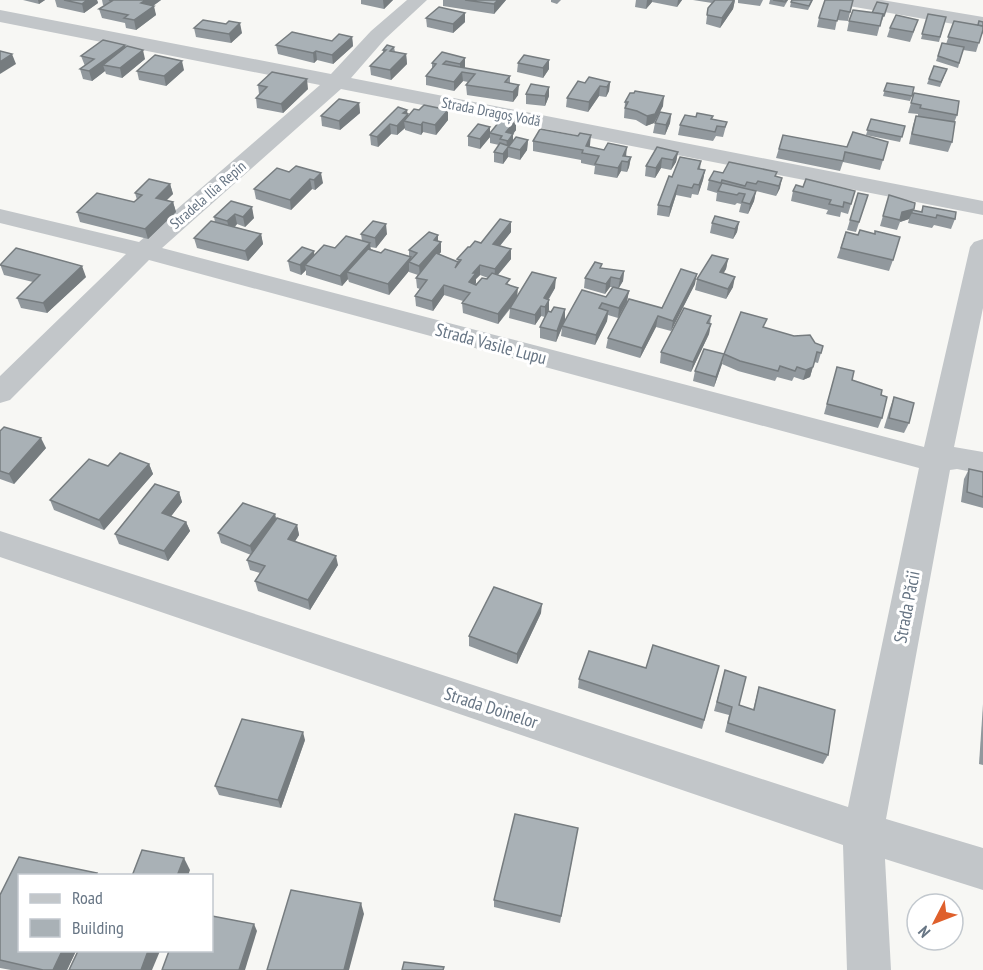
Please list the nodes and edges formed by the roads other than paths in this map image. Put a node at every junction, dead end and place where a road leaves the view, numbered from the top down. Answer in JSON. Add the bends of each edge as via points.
{"nodes":[{"id":1,"x":417,"y":0,"type":"edge"},
{"id":2,"x":849,"y":0,"type":"edge"},
{"id":3,"x":0,"y":16,"type":"edge"},
{"id":4,"x":983,"y":23,"type":"edge"},
{"id":5,"x":336,"y":82,"type":"junction"},
{"id":6,"x":983,"y":208,"type":"edge"},
{"id":7,"x":0,"y":216,"type":"edge"},
{"id":8,"x":983,"y":247,"type":"edge"},
{"id":9,"x":144,"y":251,"type":"junction"},
{"id":10,"x":0,"y":393,"type":"edge"},
{"id":11,"x":936,"y":461,"type":"junction"},
{"id":12,"x":983,"y":464,"type":"edge"},
{"id":13,"x":0,"y":544,"type":"edge"},
{"id":14,"x":863,"y":832,"type":"junction"},
{"id":15,"x":983,"y":870,"type":"edge"},
{"id":16,"x":869,"y":970,"type":"edge"}],
"edges":[{"from":1,"to":5,"type":"street","name":"Stradela Ilia Repin","via":[[378,35]]},
{"from":2,"to":4,"type":"street"},
{"from":3,"to":5,"type":"street","name":"Strada Dragoș Vodă"},
{"from":5,"to":6,"type":"street","name":"Strada Dragoș Vodă"},
{"from":5,"to":9,"type":"street","name":"Stradela Ilia Repin"},
{"from":7,"to":9,"type":"street","name":"Strada Vasile Lupu"},
{"from":8,"to":11,"type":"street","name":"Strada Păcii"},
{"from":9,"to":10,"type":"street","name":"Stradela Ilia Repin"},
{"from":9,"to":11,"type":"street","name":"Strada Vasile Lupu"},
{"from":11,"to":12,"type":"street","name":"Strada Vasile Lupu","via":[[957,459]]},
{"from":11,"to":14,"type":"street","name":"Strada Păcii"},
{"from":13,"to":14,"type":"street","name":"Strada Doinelor"},
{"from":14,"to":15,"type":"street","name":"Strada Doinelor"},
{"from":14,"to":16,"type":"street","name":"Strada Păcii"}]}
